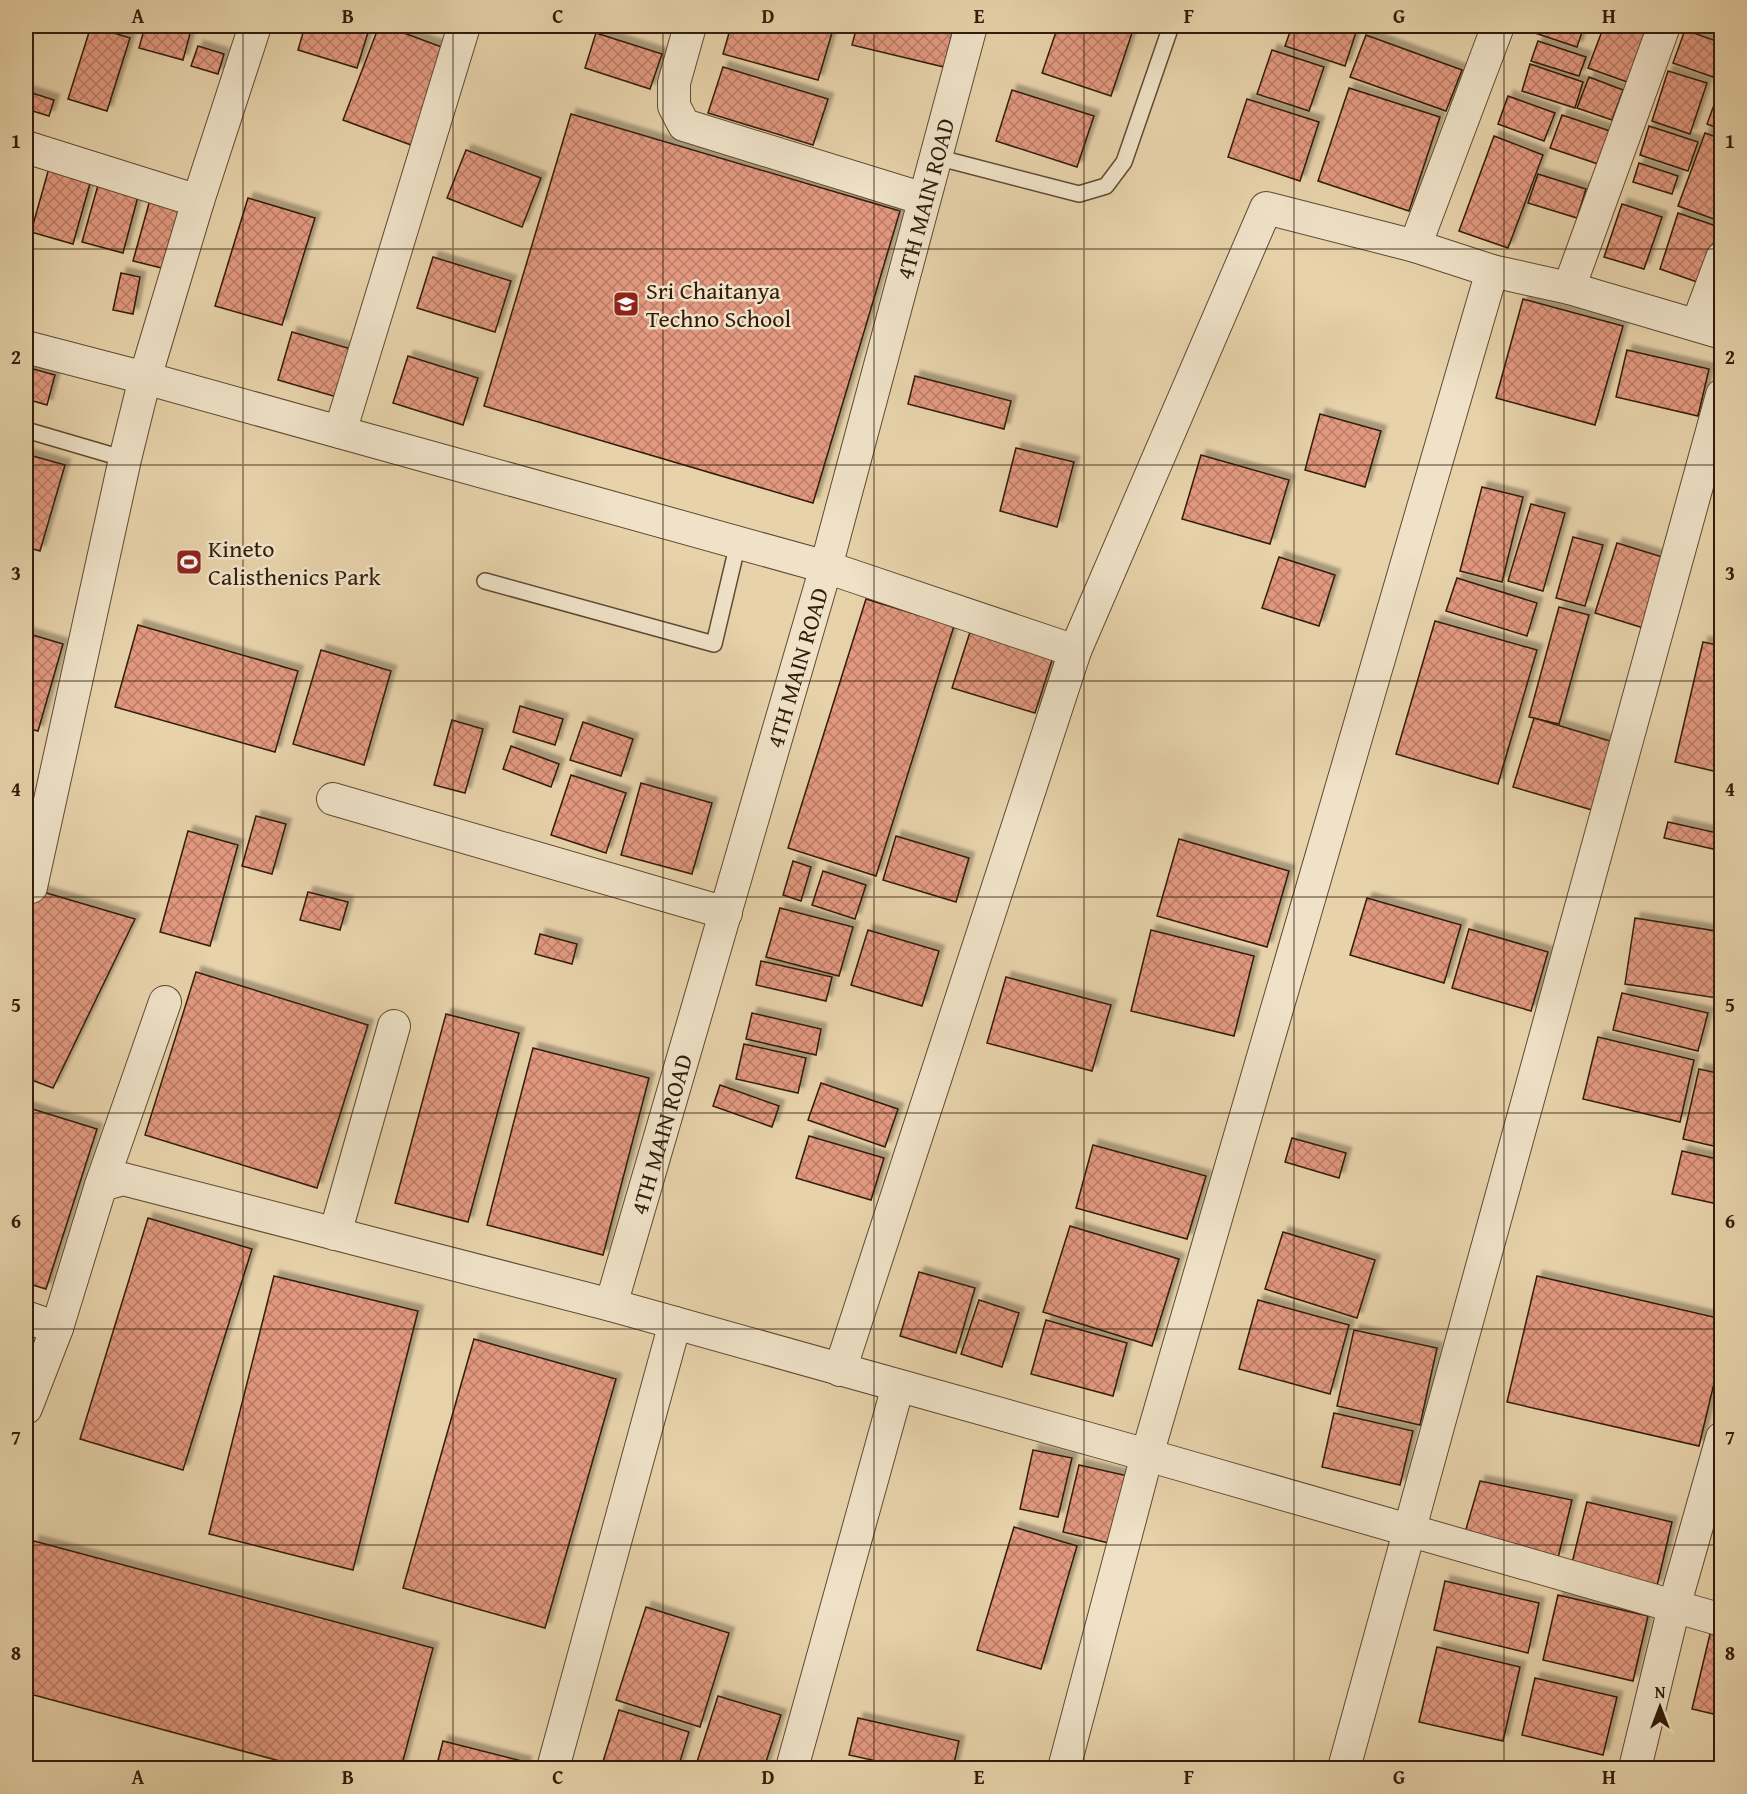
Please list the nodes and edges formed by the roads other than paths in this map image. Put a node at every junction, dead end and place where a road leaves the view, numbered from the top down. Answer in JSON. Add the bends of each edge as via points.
{"nodes":[{"id":1,"x":255,"y":26,"type":"edge"},
{"id":2,"x":464,"y":26,"type":"edge"},
{"id":3,"x":690,"y":26,"type":"edge"},
{"id":4,"x":971,"y":26,"type":"edge"},
{"id":5,"x":1171,"y":26,"type":"edge"},
{"id":6,"x":1498,"y":26,"type":"edge"},
{"id":7,"x":1665,"y":26,"type":"edge"},
{"id":8,"x":26,"y":147,"type":"edge"},
{"id":9,"x":936,"y":157,"type":"junction"},
{"id":10,"x":924,"y":199,"type":"junction"},
{"id":11,"x":198,"y":201,"type":"junction"},
{"id":12,"x":1415,"y":246,"type":"junction"},
{"id":13,"x":1722,"y":258,"type":"edge"},
{"id":14,"x":1492,"y":271,"type":"junction"},
{"id":15,"x":1569,"y":288,"type":"junction"},
{"id":16,"x":1709,"y":329,"type":"edge"},
{"id":17,"x":26,"y":347,"type":"edge"},
{"id":18,"x":145,"y":378,"type":"junction"},
{"id":19,"x":1722,"y":395,"type":"edge"},
{"id":20,"x":26,"y":430,"type":"edge"},
{"id":21,"x":340,"y":432,"type":"junction"},
{"id":22,"x":125,"y":459,"type":"junction"},
{"id":23,"x":738,"y":543,"type":"junction"},
{"id":24,"x":826,"y":567,"type":"junction"},
{"id":25,"x":484,"y":581,"type":"dead end"},
{"id":26,"x":1075,"y":651,"type":"junction"},
{"id":27,"x":333,"y":799,"type":"dead end"},
{"id":28,"x":31,"y":886,"type":"dead end"},
{"id":29,"x":726,"y":913,"type":"junction"},
{"id":30,"x":165,"y":1002,"type":"dead end"},
{"id":31,"x":394,"y":1026,"type":"dead end"},
{"id":32,"x":101,"y":1185,"type":"junction"},
{"id":33,"x":335,"y":1234,"type":"junction"},
{"id":34,"x":611,"y":1305,"type":"junction"},
{"id":35,"x":26,"y":1317,"type":"edge"},
{"id":36,"x":675,"y":1323,"type":"junction"},
{"id":37,"x":57,"y":1328,"type":"junction"},
{"id":38,"x":840,"y":1370,"type":"junction"},
{"id":39,"x":898,"y":1386,"type":"junction"},
{"id":40,"x":26,"y":1408,"type":"edge"},
{"id":41,"x":1722,"y":1438,"type":"edge"},
{"id":42,"x":1147,"y":1455,"type":"junction"},
{"id":43,"x":1410,"y":1530,"type":"junction"},
{"id":44,"x":1674,"y":1607,"type":"junction"},
{"id":45,"x":1722,"y":1620,"type":"edge"},
{"id":46,"x":552,"y":1768,"type":"edge"},
{"id":47,"x":792,"y":1768,"type":"edge"},
{"id":48,"x":1064,"y":1768,"type":"edge"},
{"id":49,"x":1344,"y":1768,"type":"edge"},
{"id":50,"x":1635,"y":1768,"type":"edge"}],
"edges":[{"from":1,"to":11,"type":"street"},
{"from":2,"to":21,"type":"street"},
{"from":3,"to":10,"type":"street","via":[[674,83],[675,106],[684,126]]},
{"from":4,"to":9,"type":"street","name":"4TH MAIN ROAD"},
{"from":5,"to":9,"type":"lane","via":[[1124,162],[1106,186],[1079,194]]},
{"from":6,"to":12,"type":"street"},
{"from":7,"to":15,"type":"street"},
{"from":8,"to":11,"type":"street"},
{"from":9,"to":10,"type":"street","name":"4TH MAIN ROAD"},
{"from":10,"to":24,"type":"street","name":"4TH MAIN ROAD"},
{"from":11,"to":18,"type":"street"},
{"from":12,"to":14,"type":"street"},
{"from":12,"to":26,"type":"street","via":[[1266,208]]},
{"from":13,"to":16,"type":"street"},
{"from":14,"to":15,"type":"street"},
{"from":14,"to":42,"type":"street"},
{"from":15,"to":16,"type":"street"},
{"from":17,"to":18,"type":"street"},
{"from":18,"to":21,"type":"street"},
{"from":18,"to":22,"type":"street"},
{"from":19,"to":43,"type":"street"},
{"from":20,"to":22,"type":"lane"},
{"from":21,"to":23,"type":"street"},
{"from":22,"to":28,"type":"street"},
{"from":23,"to":24,"type":"street"},
{"from":23,"to":25,"type":"lane","via":[[714,644]]},
{"from":24,"to":26,"type":"street"},
{"from":24,"to":29,"type":"street","name":"4TH MAIN ROAD"},
{"from":26,"to":38,"type":"street"},
{"from":27,"to":29,"type":"street"},
{"from":29,"to":34,"type":"street","name":"4TH MAIN ROAD"},
{"from":30,"to":32,"type":"street"},
{"from":31,"to":33,"type":"street"},
{"from":32,"to":33,"type":"street","via":[[123,1179]]},
{"from":32,"to":37,"type":"street"},
{"from":33,"to":34,"type":"street"},
{"from":34,"to":36,"type":"street"},
{"from":35,"to":37,"type":"street"},
{"from":36,"to":38,"type":"street"},
{"from":36,"to":46,"type":"street"},
{"from":37,"to":40,"type":"street"},
{"from":38,"to":39,"type":"street"},
{"from":39,"to":42,"type":"street"},
{"from":39,"to":47,"type":"street"},
{"from":41,"to":44,"type":"street"},
{"from":42,"to":43,"type":"street"},
{"from":42,"to":48,"type":"street"},
{"from":43,"to":44,"type":"street"},
{"from":43,"to":49,"type":"street"},
{"from":44,"to":45,"type":"street"},
{"from":44,"to":50,"type":"street"}]}
